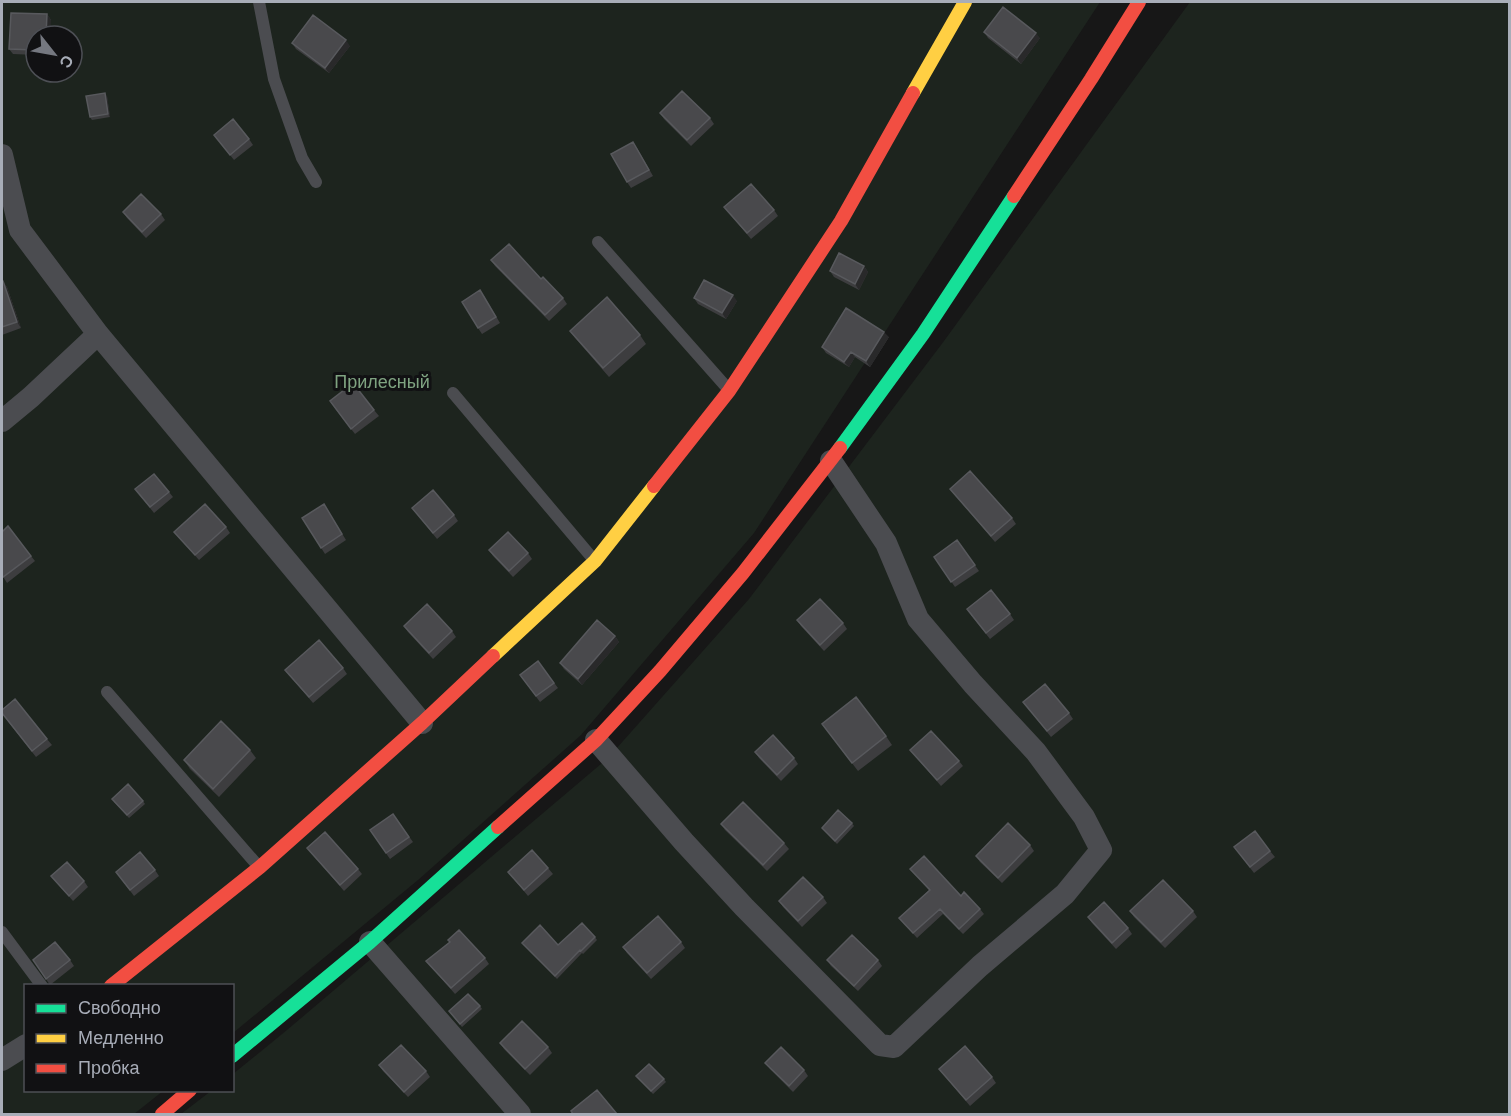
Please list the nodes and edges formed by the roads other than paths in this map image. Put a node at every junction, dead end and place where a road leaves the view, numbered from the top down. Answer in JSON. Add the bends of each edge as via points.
{"nodes":[{"id":1,"x":259,"y":2,"type":"edge"},
{"id":2,"x":965,"y":2,"type":"edge"},
{"id":3,"x":1138,"y":2,"type":"edge"},
{"id":4,"x":2,"y":155,"type":"edge"},
{"id":5,"x":316,"y":182,"type":"dead end"},
{"id":6,"x":598,"y":242,"type":"dead end"},
{"id":7,"x":98,"y":334,"type":"junction"},
{"id":8,"x":729,"y":391,"type":"junction"},
{"id":9,"x":453,"y":393,"type":"dead end"},
{"id":10,"x":2,"y":421,"type":"edge"},
{"id":11,"x":831,"y":461,"type":"junction"},
{"id":12,"x":595,"y":561,"type":"junction"},
{"id":13,"x":107,"y":692,"type":"dead end"},
{"id":14,"x":422,"y":723,"type":"junction"},
{"id":15,"x":596,"y":740,"type":"junction"},
{"id":16,"x":260,"y":867,"type":"junction"},
{"id":17,"x":2,"y":932,"type":"edge"},
{"id":18,"x":370,"y":942,"type":"junction"},
{"id":19,"x":41,"y":984,"type":"edge"},
{"id":20,"x":114,"y":984,"type":"edge"},
{"id":21,"x":24,"y":1046,"type":"edge"},
{"id":22,"x":234,"y":1054,"type":"edge"},
{"id":23,"x":2,"y":1060,"type":"edge"},
{"id":24,"x":188,"y":1092,"type":"edge"},
{"id":25,"x":162,"y":1114,"type":"edge"},
{"id":26,"x":520,"y":1114,"type":"edge"}],
"edges":[{"from":1,"to":5,"type":"lane","via":[[274,79],[302,158]]},
{"from":2,"to":8,"type":"street","via":[[841,221]]},
{"from":3,"to":11,"type":"street","via":[[923,334]]},
{"from":4,"to":7,"type":"street","via":[[20,230]]},
{"from":6,"to":8,"type":"lane"},
{"from":7,"to":10,"type":"street"},
{"from":7,"to":14,"type":"street"},
{"from":8,"to":12,"type":"street"},
{"from":9,"to":12,"type":"lane"},
{"from":11,"to":15,"type":"street","via":[[743,573]]},
{"from":11,"to":15,"type":"street","via":[[886,543],[918,619],[1036,752],[1084,817],[1101,850],[1065,894],[980,966],[894,1047],[880,1045],[744,907]]},
{"from":12,"to":14,"type":"street"},
{"from":13,"to":16,"type":"lane"},
{"from":14,"to":16,"type":"street"},
{"from":15,"to":18,"type":"street"},
{"from":16,"to":20,"type":"street"},
{"from":17,"to":19,"type":"lane"},
{"from":18,"to":22,"type":"street"},
{"from":18,"to":26,"type":"street"},
{"from":21,"to":23,"type":"street"},
{"from":24,"to":25,"type":"street"}]}
